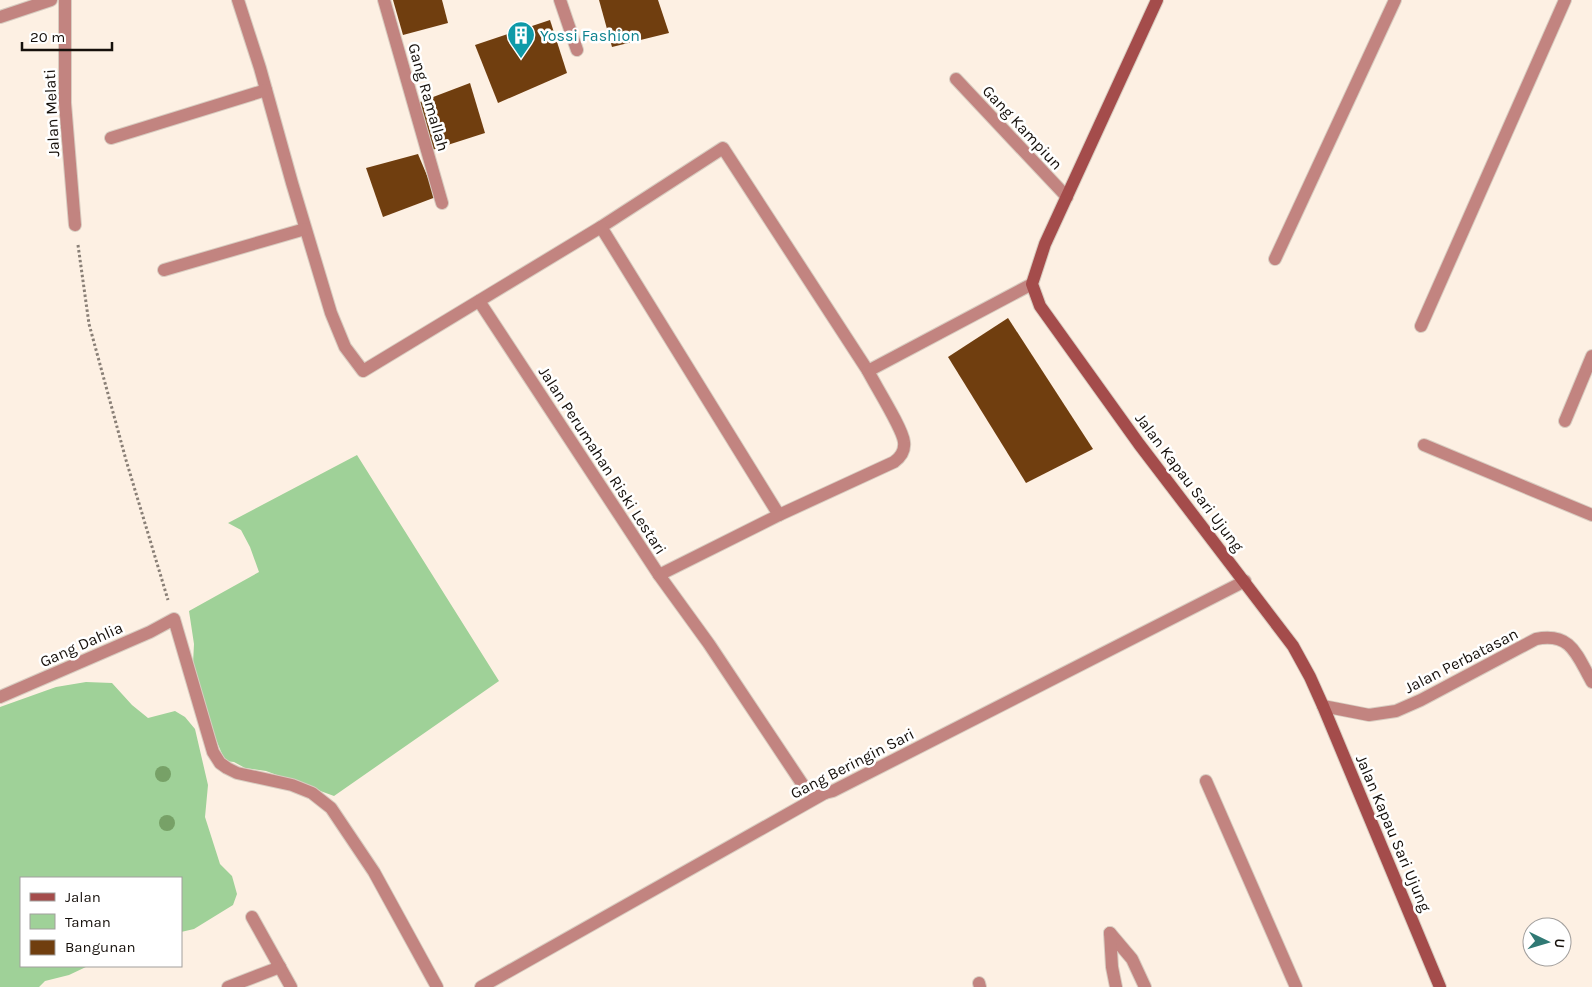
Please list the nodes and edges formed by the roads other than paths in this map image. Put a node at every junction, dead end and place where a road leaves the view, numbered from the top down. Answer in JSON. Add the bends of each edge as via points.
{"nodes":[{"id":1,"x":51,"y":0,"type":"edge"},
{"id":2,"x":65,"y":0,"type":"edge"},
{"id":3,"x":238,"y":0,"type":"edge"},
{"id":4,"x":384,"y":0,"type":"edge"},
{"id":5,"x":560,"y":0,"type":"edge"},
{"id":6,"x":1157,"y":0,"type":"edge"},
{"id":7,"x":1395,"y":0,"type":"edge"},
{"id":8,"x":1565,"y":0,"type":"edge"},
{"id":9,"x":0,"y":17,"type":"edge"},
{"id":10,"x":577,"y":50,"type":"dead end"},
{"id":11,"x":956,"y":79,"type":"dead end"},
{"id":12,"x":266,"y":90,"type":"junction"},
{"id":13,"x":111,"y":138,"type":"dead end"},
{"id":14,"x":1067,"y":197,"type":"junction"},
{"id":15,"x":442,"y":203,"type":"dead end"},
{"id":16,"x":75,"y":225,"type":"road end"},
{"id":17,"x":601,"y":227,"type":"junction"},
{"id":18,"x":305,"y":229,"type":"junction"},
{"id":19,"x":1275,"y":259,"type":"dead end"},
{"id":20,"x":164,"y":270,"type":"dead end"},
{"id":21,"x":1032,"y":284,"type":"junction"},
{"id":22,"x":479,"y":301,"type":"junction"},
{"id":23,"x":1421,"y":326,"type":"dead end"},
{"id":24,"x":1592,"y":356,"type":"edge"},
{"id":25,"x":868,"y":371,"type":"junction"},
{"id":26,"x":1565,"y":421,"type":"dead end"},
{"id":27,"x":1424,"y":445,"type":"dead end"},
{"id":28,"x":779,"y":515,"type":"junction"},
{"id":29,"x":1592,"y":515,"type":"edge"},
{"id":30,"x":660,"y":575,"type":"junction"},
{"id":31,"x":1245,"y":581,"type":"junction"},
{"id":32,"x":1592,"y":682,"type":"edge"},
{"id":33,"x":0,"y":697,"type":"edge"},
{"id":34,"x":1323,"y":706,"type":"junction"},
{"id":35,"x":1206,"y":781,"type":"dead end"},
{"id":36,"x":825,"y":793,"type":"junction"},
{"id":37,"x":252,"y":917,"type":"dead end"},
{"id":38,"x":280,"y":967,"type":"junction"},
{"id":39,"x":228,"y":987,"type":"edge"},
{"id":40,"x":291,"y":987,"type":"edge"},
{"id":41,"x":436,"y":987,"type":"edge"},
{"id":42,"x":481,"y":987,"type":"edge"},
{"id":43,"x":1116,"y":987,"type":"edge"},
{"id":44,"x":1145,"y":987,"type":"edge"},
{"id":45,"x":1296,"y":987,"type":"edge"},
{"id":46,"x":1440,"y":987,"type":"edge"}],
"edges":[{"from":1,"to":9,"type":"street"},
{"from":2,"to":16,"type":"street","name":"Jalan Melati","via":[[65,103]]},
{"from":3,"to":12,"type":"street"},
{"from":4,"to":15,"type":"street","name":"Gang Ramallah"},
{"from":5,"to":10,"type":"street"},
{"from":6,"to":14,"type":"street"},
{"from":7,"to":19,"type":"street"},
{"from":8,"to":23,"type":"street"},
{"from":11,"to":14,"type":"street","name":"Gang Kampiun"},
{"from":12,"to":13,"type":"street"},
{"from":12,"to":18,"type":"street"},
{"from":14,"to":21,"type":"street","via":[[1045,244]]},
{"from":17,"to":22,"type":"street","name":"Jalan Perumahan Riski Lestari"},
{"from":17,"to":25,"type":"street","name":"Jalan Perumahan Riski Lestari","via":[[723,148]]},
{"from":17,"to":28,"type":"street"},
{"from":18,"to":20,"type":"street"},
{"from":18,"to":22,"type":"street","name":"Jalan Perumahan Riski Lestari","via":[[344,347],[363,371]]},
{"from":21,"to":25,"type":"street"},
{"from":21,"to":31,"type":"street","name":"Jalan Kapau Sari Ujung","via":[[1040,306],[1060,335]]},
{"from":22,"to":30,"type":"street","name":"Jalan Perumahan Riski Lestari"},
{"from":24,"to":26,"type":"street"},
{"from":25,"to":28,"type":"street","name":"Jalan Perumahan Riski Lestari","via":[[903,435],[902,453],[894,462]]},
{"from":27,"to":29,"type":"street"},
{"from":28,"to":30,"type":"street","name":"Jalan Perumahan Riski Lestari"},
{"from":30,"to":36,"type":"street","via":[[803,785],[812,791]]},
{"from":31,"to":34,"type":"street","name":"Jalan Kapau Sari Ujung","via":[[1293,646]]},
{"from":31,"to":36,"type":"street","name":"Gang Beringin Sari"},
{"from":32,"to":34,"type":"street","name":"Jalan Perbatasan","via":[[1567,643],[1543,638],[1396,711],[1369,715]]},
{"from":33,"to":41,"type":"street","name":"Gang Dahlia","via":[[174,620],[213,752],[220,763],[237,772],[312,793],[331,808],[374,872]]},
{"from":34,"to":46,"type":"street","name":"Jalan Kapau Sari Ujung"},
{"from":35,"to":45,"type":"street"},
{"from":36,"to":42,"type":"street","name":"Gang Beringin Sari"},
{"from":37,"to":38,"type":"street"},
{"from":38,"to":39,"type":"street"},
{"from":38,"to":40,"type":"street"},
{"from":43,"to":44,"type":"street","via":[[1110,933],[1132,959]]}]}
